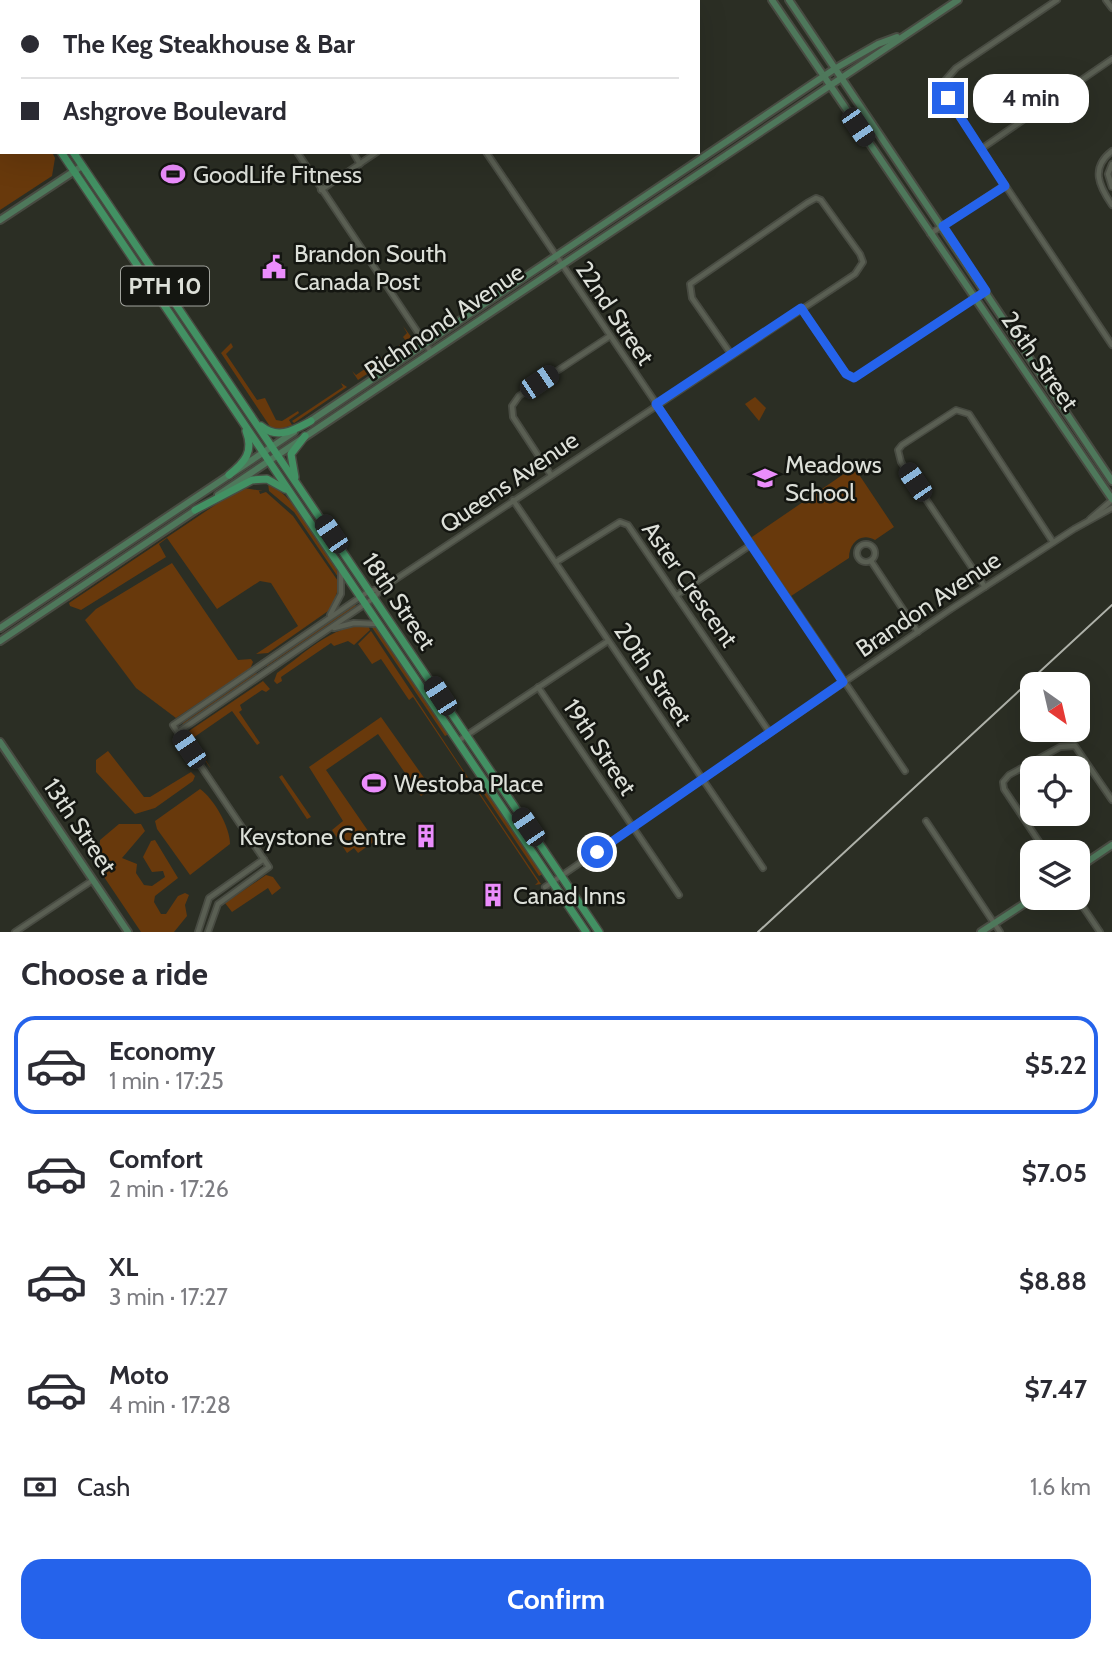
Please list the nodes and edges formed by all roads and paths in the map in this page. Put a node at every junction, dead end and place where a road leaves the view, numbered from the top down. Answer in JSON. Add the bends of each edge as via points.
{"nodes":[{"id":1,"x":772,"y":0,"type":"edge"},
{"id":2,"x":789,"y":0,"type":"edge"},
{"id":3,"x":958,"y":0,"type":"edge"},
{"id":4,"x":1057,"y":0,"type":"edge"},
{"id":5,"x":1106,"y":0,"type":"edge"},
{"id":6,"x":1112,"y":8,"type":"edge"},
{"id":7,"x":909,"y":33,"type":"junction"},
{"id":8,"x":1112,"y":59,"type":"edge"},
{"id":9,"x":836,"y":68,"type":"junction"},
{"id":10,"x":842,"y":76,"type":"junction"},
{"id":11,"x":823,"y":77,"type":"junction"},
{"id":12,"x":829,"y":84,"type":"junction"},
{"id":13,"x":981,"y":149,"type":"junction"},
{"id":14,"x":1112,"y":151,"type":"edge"},
{"id":15,"x":62,"y":154,"type":"edge"},
{"id":16,"x":74,"y":154,"type":"edge"},
{"id":17,"x":298,"y":154,"type":"edge"},
{"id":18,"x":354,"y":154,"type":"edge"},
{"id":19,"x":374,"y":154,"type":"edge"},
{"id":20,"x":487,"y":154,"type":"edge"},
{"id":21,"x":360,"y":164,"type":"junction"},
{"id":22,"x":1112,"y":164,"type":"edge"},
{"id":23,"x":82,"y":166,"type":"junction"},
{"id":24,"x":74,"y":171,"type":"junction"},
{"id":25,"x":1005,"y":186,"type":"junction"},
{"id":26,"x":1112,"y":187,"type":"edge"},
{"id":27,"x":321,"y":190,"type":"junction"},
{"id":28,"x":1112,"y":205,"type":"edge"},
{"id":29,"x":0,"y":220,"type":"edge"},
{"id":30,"x":943,"y":226,"type":"junction"},
{"id":31,"x":930,"y":234,"type":"junction"},
{"id":32,"x":556,"y":257,"type":"junction"},
{"id":33,"x":562,"y":265,"type":"junction"},
{"id":34,"x":986,"y":291,"type":"junction"},
{"id":35,"x":975,"y":299,"type":"junction"},
{"id":36,"x":801,"y":308,"type":"junction"},
{"id":37,"x":610,"y":336,"type":"junction"},
{"id":38,"x":426,"y":344,"type":"junction"},
{"id":39,"x":1112,"y":345,"type":"edge"},
{"id":40,"x":431,"y":352,"type":"junction"},
{"id":41,"x":731,"y":354,"type":"junction"},
{"id":42,"x":656,"y":404,"type":"junction"},
{"id":43,"x":236,"y":412,"type":"junction"},
{"id":44,"x":255,"y":421,"type":"junction"},
{"id":45,"x":311,"y":421,"type":"junction"},
{"id":46,"x":305,"y":436,"type":"junction"},
{"id":47,"x":272,"y":446,"type":"junction"},
{"id":48,"x":263,"y":452,"type":"junction"},
{"id":49,"x":278,"y":454,"type":"junction"},
{"id":50,"x":269,"y":460,"type":"junction"},
{"id":51,"x":229,"y":475,"type":"junction"},
{"id":52,"x":551,"y":475,"type":"junction"},
{"id":53,"x":1112,"y":481,"type":"edge"},
{"id":54,"x":299,"y":487,"type":"junction"},
{"id":55,"x":295,"y":500,"type":"junction"},
{"id":56,"x":513,"y":500,"type":"junction"},
{"id":57,"x":1112,"y":500,"type":"edge"},
{"id":58,"x":1112,"y":508,"type":"edge"},
{"id":59,"x":195,"y":510,"type":"junction"},
{"id":60,"x":1089,"y":520,"type":"junction"},
{"id":61,"x":1053,"y":542,"type":"junction"},
{"id":62,"x":752,"y":544,"type":"junction"},
{"id":63,"x":335,"y":558,"type":"junction"},
{"id":64,"x":871,"y":561,"type":"junction"},
{"id":65,"x":556,"y":562,"type":"junction"},
{"id":66,"x":985,"y":587,"type":"junction"},
{"id":67,"x":55,"y":591,"type":"junction"},
{"id":68,"x":372,"y":594,"type":"junction"},
{"id":69,"x":677,"y":595,"type":"junction"},
{"id":70,"x":61,"y":600,"type":"junction"},
{"id":71,"x":363,"y":600,"type":"junction"},
{"id":72,"x":320,"y":624,"type":"junction"},
{"id":73,"x":0,"y":628,"type":"edge"},
{"id":74,"x":327,"y":631,"type":"junction"},
{"id":75,"x":384,"y":631,"type":"junction"},
{"id":76,"x":918,"y":632,"type":"junction"},
{"id":77,"x":0,"y":640,"type":"edge"},
{"id":78,"x":608,"y":641,"type":"junction"},
{"id":79,"x":843,"y":682,"type":"junction"},
{"id":80,"x":538,"y":687,"type":"junction"},
{"id":81,"x":178,"y":732,"type":"junction"},
{"id":82,"x":770,"y":733,"type":"junction"},
{"id":83,"x":466,"y":735,"type":"junction"},
{"id":84,"x":458,"y":741,"type":"junction"},
{"id":85,"x":0,"y":742,"type":"edge"},
{"id":86,"x":905,"y":771,"type":"dead end"},
{"id":87,"x":703,"y":780,"type":"junction"},
{"id":88,"x":1112,"y":800,"type":"edge"},
{"id":89,"x":926,"y":821,"type":"dead end"},
{"id":90,"x":633,"y":828,"type":"junction"},
{"id":91,"x":1038,"y":840,"type":"edge"},
{"id":92,"x":1112,"y":845,"type":"edge"},
{"id":93,"x":264,"y":859,"type":"junction"},
{"id":94,"x":1090,"y":860,"type":"edge"},
{"id":95,"x":763,"y":868,"type":"dead end"},
{"id":96,"x":561,"y":876,"type":"junction"},
{"id":97,"x":93,"y":880,"type":"junction"},
{"id":98,"x":553,"y":882,"type":"junction"},
{"id":99,"x":545,"y":887,"type":"dead end"},
{"id":100,"x":679,"y":895,"type":"dead end"},
{"id":101,"x":1020,"y":906,"type":"edge"},
{"id":102,"x":1085,"y":910,"type":"edge"},
{"id":103,"x":994,"y":923,"type":"junction"},
{"id":104,"x":25,"y":930,"type":"edge"},
{"id":105,"x":15,"y":932,"type":"edge"},
{"id":106,"x":128,"y":932,"type":"edge"},
{"id":107,"x":198,"y":932,"type":"edge"},
{"id":108,"x":208,"y":932,"type":"edge"},
{"id":109,"x":586,"y":932,"type":"edge"},
{"id":110,"x":600,"y":932,"type":"edge"},
{"id":111,"x":981,"y":932,"type":"edge"},
{"id":112,"x":1000,"y":932,"type":"edge"},
{"id":113,"x":1100,"y":932,"type":"edge"}],
"edges":[{"from":1,"to":11,"type":"main road","name":"26th Street"},
{"from":2,"to":9,"type":"main road","name":"26th Street"},
{"from":3,"to":7,"type":"main road","name":"Richmond Avenue"},
{"from":4,"to":13,"type":"street","via":[[956,68],[943,84]]},
{"from":5,"to":6,"type":"street"},
{"from":7,"to":9,"type":"main road","name":"Richmond Avenue"},
{"from":7,"to":10,"type":"main road","name":"Richmond Avenue"},
{"from":8,"to":13,"type":"street"},
{"from":9,"to":10,"type":"main road","name":"26th Street"},
{"from":9,"to":11,"type":"main road","name":"Richmond Avenue"},
{"from":10,"to":12,"type":"main road","name":"Richmond Avenue"},
{"from":10,"to":30,"type":"main road","name":"26th Street"},
{"from":11,"to":12,"type":"main road","name":"26th Street"},
{"from":11,"to":32,"type":"main road","name":"Richmond Avenue"},
{"from":12,"to":31,"type":"main road","name":"26th Street"},
{"from":12,"to":33,"type":"main road","name":"Richmond Avenue"},
{"from":13,"to":25,"type":"street"},
{"from":14,"to":28,"type":"street","via":[[1097,174]]},
{"from":15,"to":24,"type":"main road","name":"18th Street","number":"PTH 10"},
{"from":16,"to":23,"type":"main road","name":"18th Street","number":"PTH 10"},
{"from":17,"to":27,"type":"street"},
{"from":18,"to":21,"type":"street"},
{"from":19,"to":21,"type":"street"},
{"from":20,"to":32,"type":"street","name":"22nd Street"},
{"from":21,"to":27,"type":"street"},
{"from":22,"to":26,"type":"street","via":[[1108,174]]},
{"from":23,"to":24,"type":"main road"},
{"from":23,"to":44,"type":"main road","name":"18th Street","number":"PTH 10"},
{"from":24,"to":29,"type":"main road"},
{"from":24,"to":43,"type":"main road","name":"18th Street","number":"PTH 10"},
{"from":25,"to":30,"type":"street"},
{"from":25,"to":39,"type":"street"},
{"from":27,"to":38,"type":"street"},
{"from":30,"to":31,"type":"street"},
{"from":30,"to":34,"type":"main road","name":"26th Street"},
{"from":31,"to":35,"type":"main road","name":"26th Street"},
{"from":32,"to":33,"type":"street","name":"22nd Street"},
{"from":32,"to":38,"type":"main road","name":"Richmond Avenue"},
{"from":33,"to":37,"type":"street","name":"22nd Street"},
{"from":33,"to":40,"type":"main road","name":"Richmond Avenue"},
{"from":34,"to":35,"type":"street"},
{"from":34,"to":53,"type":"main road","name":"26th Street"},
{"from":35,"to":36,"type":"street","via":[[854,378],[846,374]]},
{"from":35,"to":57,"type":"main road","name":"26th Street"},
{"from":36,"to":41,"type":"street","name":"Queens Avenue"},
{"from":36,"to":41,"type":"street","name":"Queens Avenue","via":[[855,274],[863,262],[828,208],[816,198],[690,284],[692,298]]},
{"from":37,"to":42,"type":"street","name":"22nd Street"},
{"from":37,"to":52,"type":"street","via":[[519,396],[512,406],[513,417]]},
{"from":38,"to":40,"type":"street"},
{"from":38,"to":45,"type":"main road","name":"Richmond Avenue"},
{"from":40,"to":46,"type":"main road","name":"Richmond Avenue"},
{"from":41,"to":42,"type":"street","name":"Queens Avenue"},
{"from":42,"to":52,"type":"street","name":"Queens Avenue"},
{"from":42,"to":62,"type":"street","name":"22nd Street"},
{"from":43,"to":48,"type":"main road","name":"18th Street","number":"PTH 10"},
{"from":43,"to":51,"type":"main road","via":[[250,449]]},
{"from":44,"to":45,"type":"main road","via":[[276,434]]},
{"from":44,"to":47,"type":"main road","name":"18th Street","number":"PTH 10"},
{"from":45,"to":47,"type":"main road","name":"Richmond Avenue"},
{"from":46,"to":49,"type":"main road","name":"Richmond Avenue"},
{"from":46,"to":54,"type":"main road","via":[[291,457]]},
{"from":47,"to":48,"type":"main road","name":"Richmond Avenue"},
{"from":47,"to":49,"type":"main road","name":"18th Street","number":"PTH 10"},
{"from":48,"to":50,"type":"main road","name":"18th Street","number":"PTH 10"},
{"from":48,"to":51,"type":"main road","name":"Richmond Avenue"},
{"from":49,"to":50,"type":"main road","name":"Richmond Avenue"},
{"from":49,"to":54,"type":"main road","name":"18th Street","number":"PTH 10"},
{"from":50,"to":55,"type":"main road","name":"18th Street","number":"PTH 10"},
{"from":50,"to":59,"type":"main road","name":"Richmond Avenue"},
{"from":51,"to":67,"type":"main road","name":"Richmond Avenue"},
{"from":52,"to":56,"type":"street","name":"Queens Avenue"},
{"from":54,"to":68,"type":"main road","name":"18th Street","number":"PTH 10"},
{"from":55,"to":59,"type":"main road","via":[[276,482],[257,479]]},
{"from":55,"to":63,"type":"main road","name":"18th Street","number":"PTH 10"},
{"from":56,"to":65,"type":"street","name":"20th Street"},
{"from":56,"to":68,"type":"street","name":"Queens Avenue"},
{"from":57,"to":60,"type":"street","name":"Brandon Avenue"},
{"from":58,"to":60,"type":"street","name":"Brandon Avenue"},
{"from":59,"to":70,"type":"main road","name":"Richmond Avenue"},
{"from":60,"to":61,"type":"street","name":"Brandon Avenue"},
{"from":61,"to":66,"type":"street","name":"Brandon Avenue"},
{"from":61,"to":66,"type":"street","via":[[969,414],[956,410],[902,445],[898,456]]},
{"from":62,"to":69,"type":"street"},
{"from":62,"to":79,"type":"street","name":"22nd Street"},
{"from":63,"to":71,"type":"main road","name":"18th Street","number":"PTH 10"},
{"from":63,"to":72,"type":"street","via":[[342,573],[342,590],[335,608]]},
{"from":64,"to":64,"type":"street","via":[[874,548],[860,545],[857,556]]},
{"from":64,"to":76,"type":"street"},
{"from":65,"to":69,"type":"street","name":"Aster Crescent","via":[[620,522],[636,534]]},
{"from":65,"to":78,"type":"street","name":"20th Street"},
{"from":66,"to":76,"type":"street","name":"Brandon Avenue"},
{"from":67,"to":70,"type":"street"},
{"from":67,"to":73,"type":"main road","name":"Richmond Avenue"},
{"from":68,"to":71,"type":"street"},
{"from":68,"to":71,"type":"street"},
{"from":68,"to":83,"type":"main road","name":"18th Street","number":"PTH 10"},
{"from":69,"to":82,"type":"street","name":"Aster Crescent"},
{"from":70,"to":77,"type":"main road","name":"Richmond Avenue"},
{"from":71,"to":72,"type":"street"},
{"from":71,"to":74,"type":"street"},
{"from":71,"to":75,"type":"main road","name":"18th Street","number":"PTH 10"},
{"from":72,"to":81,"type":"street","via":[[173,725]]},
{"from":74,"to":75,"type":"street","via":[[364,622],[378,624]]},
{"from":74,"to":81,"type":"street"},
{"from":75,"to":84,"type":"main road","name":"18th Street","number":"PTH 10"},
{"from":76,"to":79,"type":"street","name":"Brandon Avenue"},
{"from":78,"to":80,"type":"street"},
{"from":78,"to":87,"type":"street","name":"20th Street"},
{"from":79,"to":82,"type":"street","name":"Brandon Avenue"},
{"from":79,"to":86,"type":"street","name":"22nd Street"},
{"from":80,"to":83,"type":"street"},
{"from":80,"to":90,"type":"street","name":"19th Street"},
{"from":81,"to":93,"type":"street"},
{"from":82,"to":87,"type":"street","name":"Brandon Avenue"},
{"from":83,"to":84,"type":"street"},
{"from":83,"to":96,"type":"main road","name":"18th Street","number":"PTH 10"},
{"from":84,"to":98,"type":"main road","name":"18th Street","number":"PTH 10"},
{"from":85,"to":97,"type":"main road","name":"13th Street"},
{"from":87,"to":90,"type":"street","name":"Brandon Avenue"},
{"from":87,"to":95,"type":"street","name":"20th Street"},
{"from":88,"to":91,"type":"street","via":[[1080,751],[1067,745],[1009,775],[1004,789]]},
{"from":89,"to":103,"type":"street"},
{"from":90,"to":96,"type":"street","name":"Brandon Avenue"},
{"from":90,"to":100,"type":"street","name":"19th Street"},
{"from":92,"to":94,"type":"main road"},
{"from":93,"to":107,"type":"street","via":[[209,898]]},
{"from":93,"to":108,"type":"street","via":[[269,867],[223,898],[213,911]]},
{"from":96,"to":98,"type":"street","name":"Brandon Avenue"},
{"from":96,"to":110,"type":"main road","name":"18th Street","number":"PTH 10"},
{"from":97,"to":104,"type":"street"},
{"from":97,"to":106,"type":"main road","name":"13th Street"},
{"from":98,"to":99,"type":"street","name":"Brandon Avenue"},
{"from":98,"to":109,"type":"main road","name":"18th Street","number":"PTH 10"},
{"from":101,"to":103,"type":"main road"},
{"from":102,"to":113,"type":"street"},
{"from":103,"to":111,"type":"main road"},
{"from":103,"to":112,"type":"street"},
{"from":104,"to":105,"type":"street"}]}
